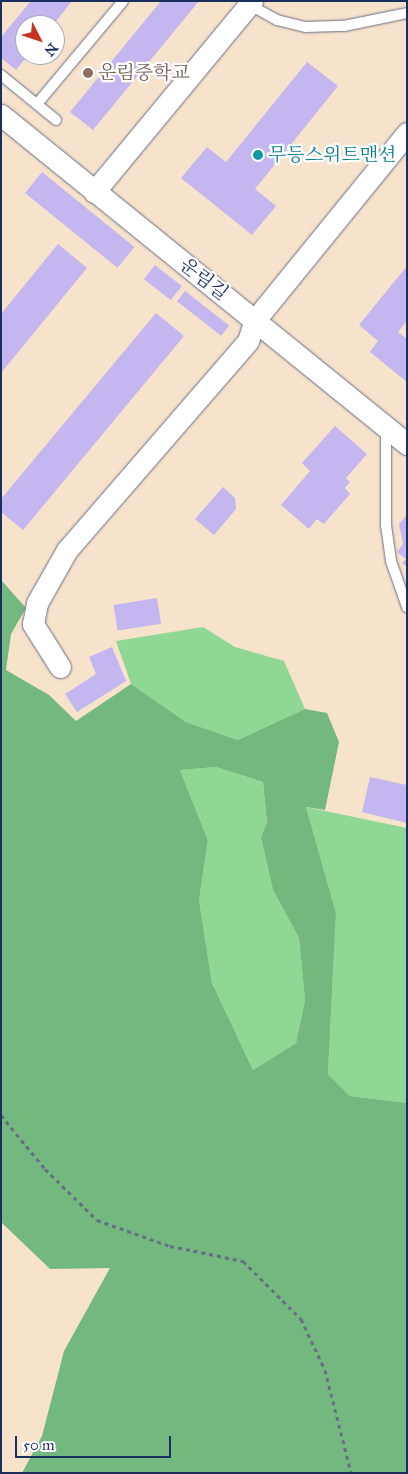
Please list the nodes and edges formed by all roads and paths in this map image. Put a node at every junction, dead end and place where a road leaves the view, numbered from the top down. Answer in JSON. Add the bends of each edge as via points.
{"nodes":[{"id":1,"x":123,"y":1,"type":"edge"},
{"id":2,"x":251,"y":3,"type":"edge"},
{"id":3,"x":407,"y":13,"type":"edge"},
{"id":4,"x":1,"y":75,"type":"edge"},
{"id":5,"x":37,"y":104,"type":"junction"},
{"id":6,"x":1,"y":115,"type":"edge"},
{"id":7,"x":56,"y":120,"type":"dead end"},
{"id":8,"x":407,"y":133,"type":"edge"},
{"id":9,"x":94,"y":192,"type":"junction"},
{"id":10,"x":255,"y":320,"type":"junction"},
{"id":11,"x":386,"y":427,"type":"junction"},
{"id":12,"x":407,"y":444,"type":"edge"},
{"id":13,"x":407,"y":606,"type":"edge"},
{"id":14,"x":60,"y":667,"type":"dead end"},
{"id":15,"x":1,"y":1115,"type":"edge"},
{"id":16,"x":351,"y":1473,"type":"edge"}],
"edges":[{"from":1,"to":5,"type":"lane"},
{"from":2,"to":3,"type":"lane","via":[[277,20],[306,27],[344,26]]},
{"from":2,"to":9,"type":"street"},
{"from":4,"to":5,"type":"lane"},
{"from":5,"to":7,"type":"lane"},
{"from":6,"to":9,"type":"street","name":"운림길"},
{"from":8,"to":10,"type":"street"},
{"from":9,"to":10,"type":"street","name":"운림길"},
{"from":10,"to":11,"type":"street","name":"운림길"},
{"from":10,"to":14,"type":"street","via":[[248,341],[67,550],[37,603],[33,624]]},
{"from":11,"to":12,"type":"street","name":"운림길"},
{"from":11,"to":13,"type":"lane","via":[[386,525],[391,562]]},
{"from":15,"to":16,"type":"path","via":[[45,1169],[97,1220],[170,1246],[243,1261],[301,1319],[325,1370]]}]}
